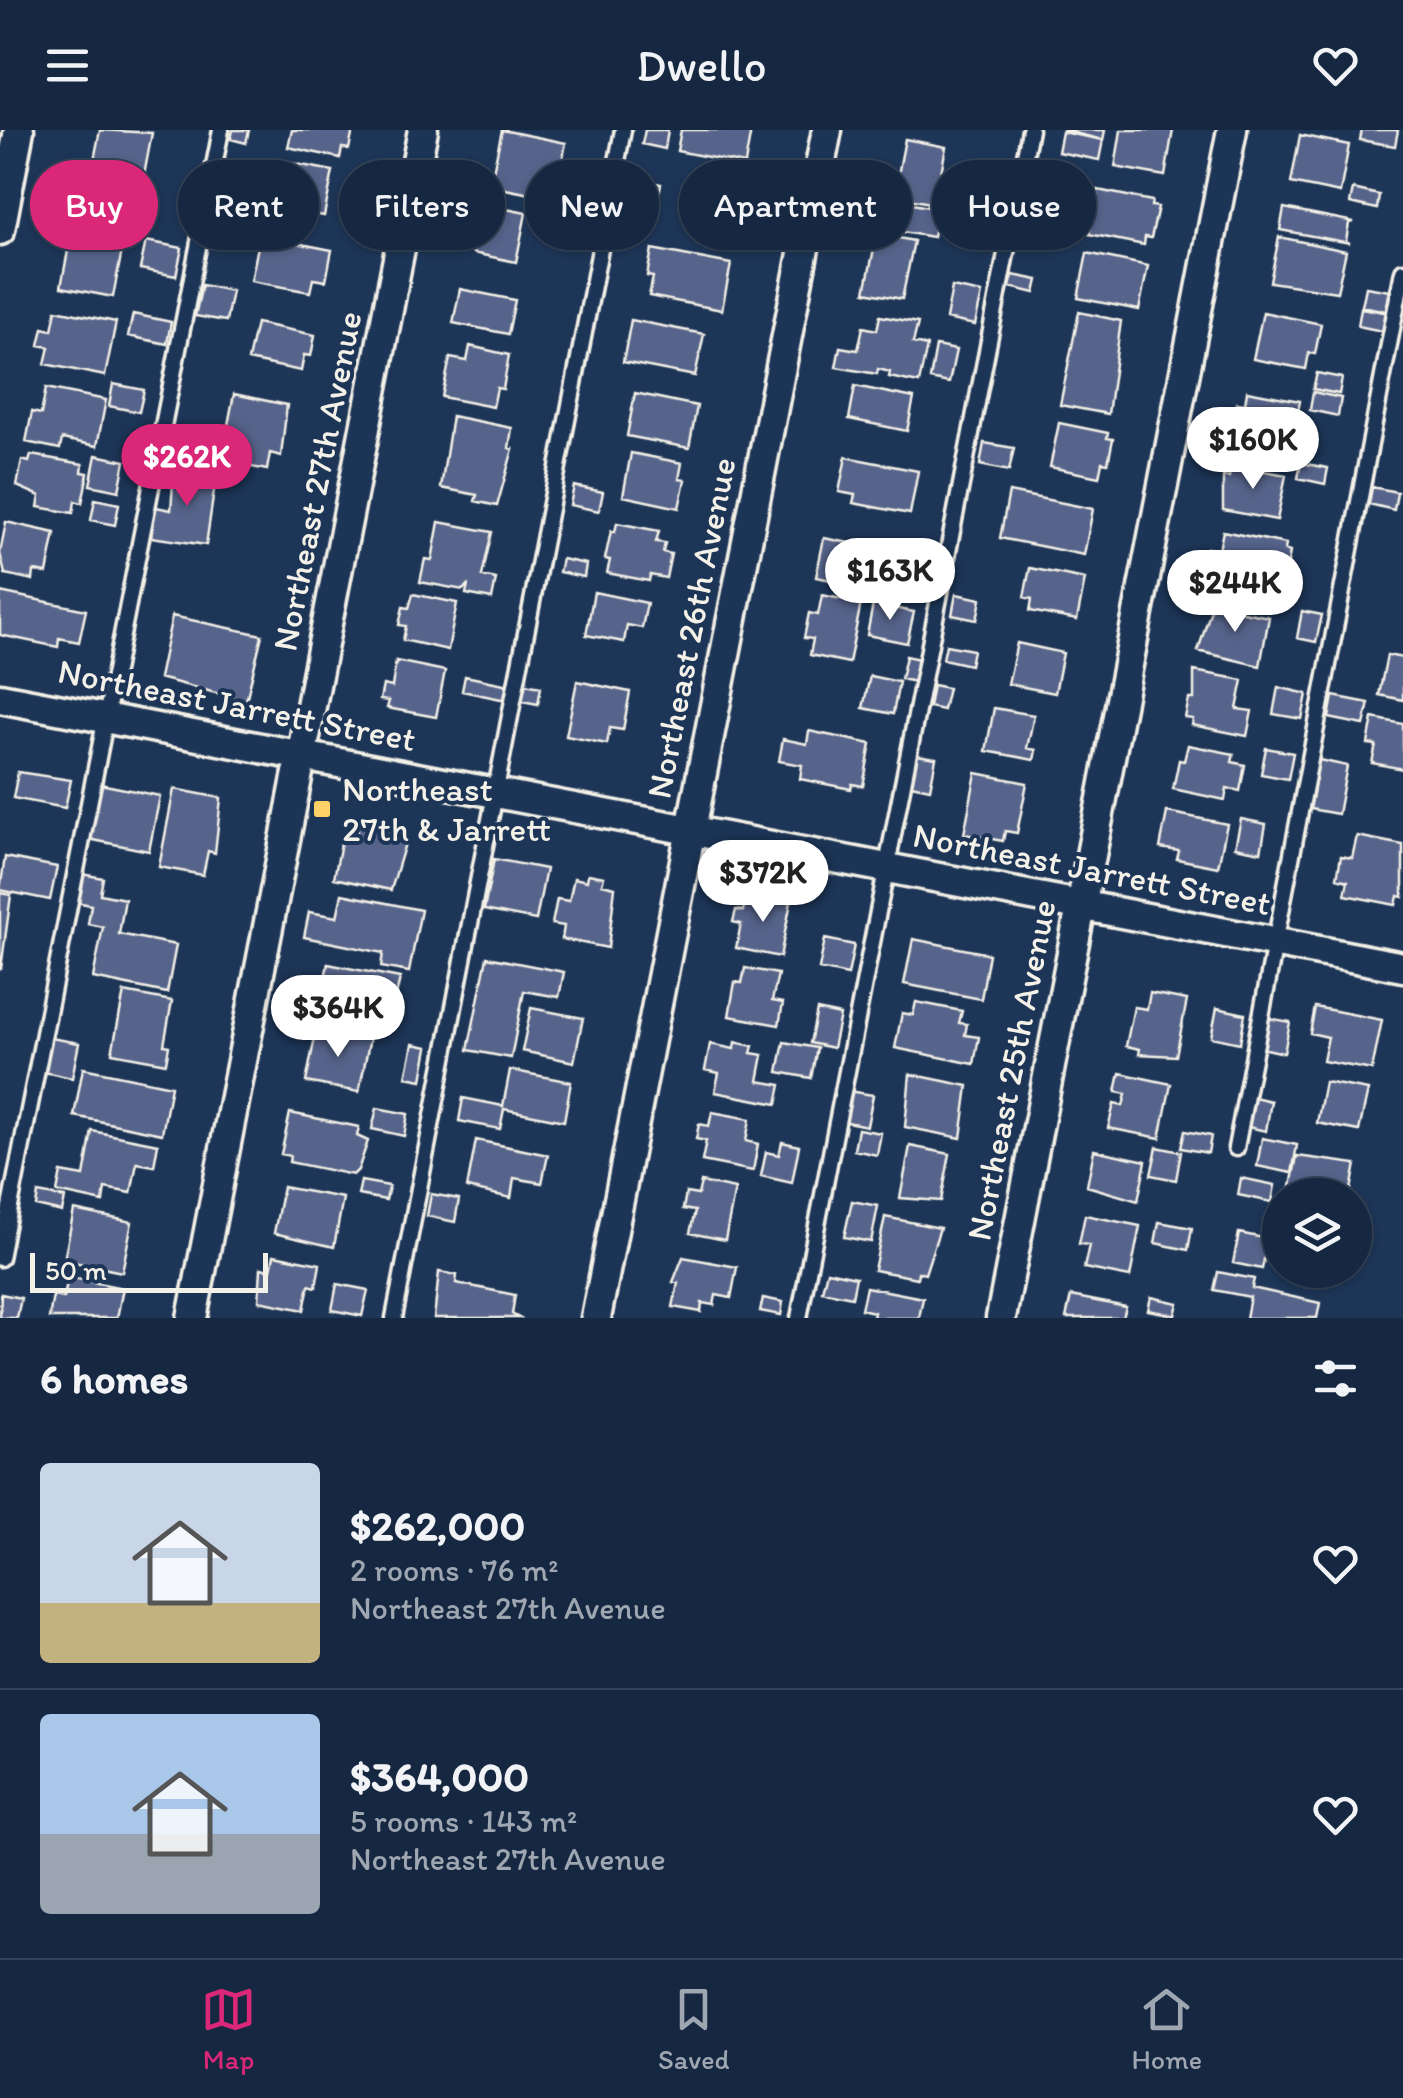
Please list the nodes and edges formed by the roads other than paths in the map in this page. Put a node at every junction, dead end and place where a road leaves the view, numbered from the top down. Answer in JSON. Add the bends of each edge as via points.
{"nodes":[{"id":1,"x":19,"y":130,"type":"edge"},
{"id":2,"x":220,"y":130,"type":"edge"},
{"id":3,"x":423,"y":130,"type":"edge"},
{"id":4,"x":623,"y":130,"type":"edge"},
{"id":5,"x":826,"y":130,"type":"edge"},
{"id":6,"x":1030,"y":130,"type":"edge"},
{"id":7,"x":1232,"y":130,"type":"edge"},
{"id":8,"x":0,"y":230,"type":"edge"},
{"id":9,"x":1403,"y":271,"type":"edge"},
{"id":10,"x":0,"y":698,"type":"edge"},
{"id":11,"x":106,"y":718,"type":"junction"},
{"id":12,"x":302,"y":755,"type":"junction"},
{"id":13,"x":496,"y":793,"type":"junction"},
{"id":14,"x":690,"y":830,"type":"junction"},
{"id":15,"x":885,"y":868,"type":"junction"},
{"id":16,"x":1081,"y":906,"type":"junction"},
{"id":17,"x":1276,"y":943,"type":"junction"},
{"id":18,"x":1403,"y":967,"type":"edge"},
{"id":19,"x":1236,"y":1148,"type":"dead end"},
{"id":20,"x":0,"y":1258,"type":"edge"},
{"id":21,"x":192,"y":1318,"type":"edge"},
{"id":22,"x":394,"y":1318,"type":"edge"},
{"id":23,"x":596,"y":1318,"type":"edge"},
{"id":24,"x":799,"y":1318,"type":"edge"},
{"id":25,"x":1000,"y":1318,"type":"edge"}],
"edges":[{"from":1,"to":8,"type":"street"},
{"from":2,"to":11,"type":"lane"},
{"from":3,"to":12,"type":"street","name":"Northeast 27th Avenue"},
{"from":4,"to":13,"type":"lane"},
{"from":5,"to":14,"type":"street","name":"Northeast 26th Avenue"},
{"from":6,"to":15,"type":"lane"},
{"from":7,"to":16,"type":"street","name":"Northeast 25th Avenue"},
{"from":9,"to":17,"type":"lane"},
{"from":10,"to":11,"type":"street","name":"Northeast Jarrett Street"},
{"from":11,"to":12,"type":"street","name":"Northeast Jarrett Street"},
{"from":11,"to":20,"type":"lane"},
{"from":12,"to":13,"type":"street","name":"Northeast Jarrett Street"},
{"from":12,"to":21,"type":"street","name":"Northeast 27th Avenue"},
{"from":13,"to":14,"type":"street","name":"Northeast Jarrett Street"},
{"from":13,"to":22,"type":"lane"},
{"from":14,"to":15,"type":"street","name":"Northeast Jarrett Street"},
{"from":14,"to":23,"type":"street","name":"Northeast 26th Avenue"},
{"from":15,"to":16,"type":"street","name":"Northeast Jarrett Street"},
{"from":15,"to":24,"type":"lane"},
{"from":16,"to":17,"type":"street","name":"Northeast Jarrett Street"},
{"from":16,"to":25,"type":"street","name":"Northeast 25th Avenue"},
{"from":17,"to":18,"type":"street","name":"Northeast Jarrett Street"},
{"from":17,"to":19,"type":"lane"}]}
